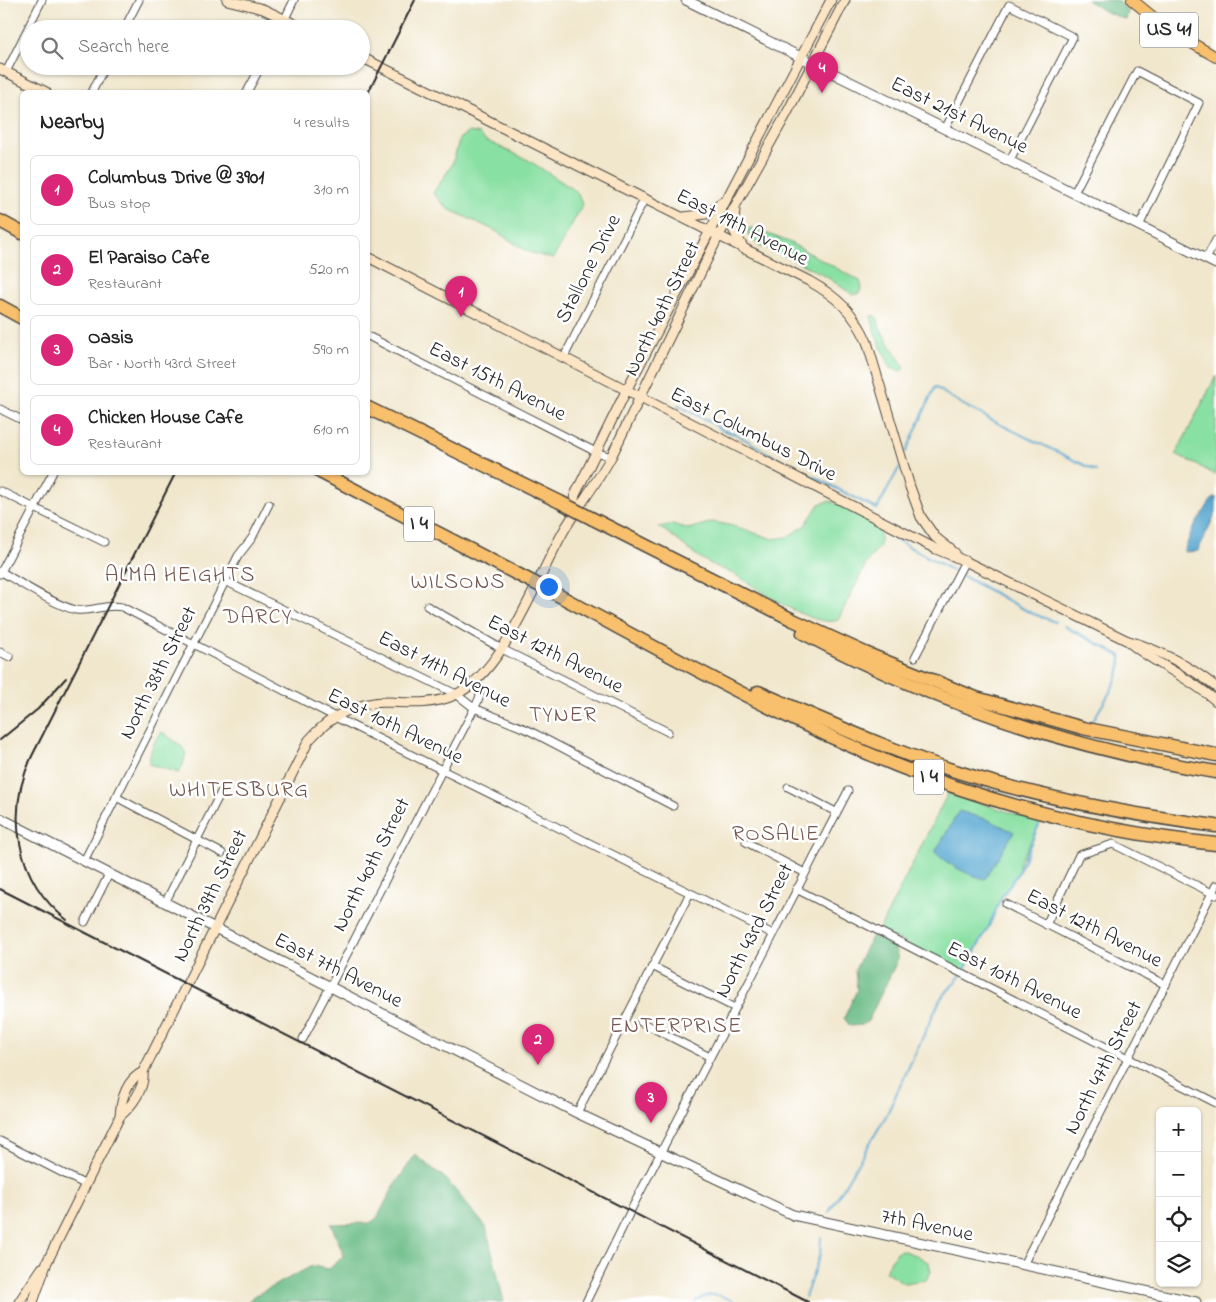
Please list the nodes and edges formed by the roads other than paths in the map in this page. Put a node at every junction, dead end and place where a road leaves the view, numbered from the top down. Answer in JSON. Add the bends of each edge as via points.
{"nodes":[{"id":1,"x":42,"y":0,"type":"edge"},
{"id":2,"x":139,"y":0,"type":"edge"},
{"id":3,"x":226,"y":0,"type":"edge"},
{"id":4,"x":294,"y":0,"type":"edge"},
{"id":5,"x":686,"y":0,"type":"edge"},
{"id":6,"x":831,"y":0,"type":"edge"},
{"id":7,"x":845,"y":0,"type":"edge"},
{"id":8,"x":1132,"y":0,"type":"edge"},
{"id":9,"x":285,"y":19,"type":"joint"},
{"id":10,"x":31,"y":20,"type":"edge"},
{"id":11,"x":129,"y":20,"type":"edge"},
{"id":12,"x":20,"y":40,"type":"edge"},
{"id":13,"x":1216,"y":56,"type":"edge"},
{"id":14,"x":802,"y":58,"type":"junction"},
{"id":15,"x":370,"y":61,"type":"edge"},
{"id":16,"x":813,"y":62,"type":"junction"},
{"id":17,"x":3,"y":71,"type":"edge"},
{"id":18,"x":100,"y":75,"type":"edge"},
{"id":19,"x":256,"y":75,"type":"edge"},
{"id":20,"x":42,"y":90,"type":"edge"},
{"id":21,"x":93,"y":90,"type":"edge"},
{"id":22,"x":248,"y":90,"type":"edge"},
{"id":23,"x":945,"y":129,"type":"junction"},
{"id":24,"x":1010,"y":160,"type":"junction"},
{"id":25,"x":1074,"y":192,"type":"junction"},
{"id":26,"x":644,"y":198,"type":"junction"},
{"id":27,"x":726,"y":199,"type":"junction"},
{"id":28,"x":736,"y":204,"type":"junction"},
{"id":29,"x":680,"y":216,"type":"junction"},
{"id":30,"x":0,"y":221,"type":"edge"},
{"id":31,"x":1139,"y":226,"type":"junction"},
{"id":32,"x":0,"y":230,"type":"edge"},
{"id":33,"x":20,"y":232,"type":"edge"},
{"id":34,"x":709,"y":232,"type":"junction"},
{"id":35,"x":718,"y":237,"type":"junction"},
{"id":36,"x":1216,"y":240,"type":"edge"},
{"id":37,"x":20,"y":241,"type":"edge"},
{"id":38,"x":746,"y":251,"type":"junction"},
{"id":39,"x":370,"y":258,"type":"edge"},
{"id":40,"x":1206,"y":260,"type":"junction"},
{"id":41,"x":1216,"y":264,"type":"edge"},
{"id":42,"x":0,"y":306,"type":"edge"},
{"id":43,"x":20,"y":317,"type":"edge"},
{"id":44,"x":370,"y":337,"type":"edge"},
{"id":45,"x":564,"y":357,"type":"junction"},
{"id":46,"x":627,"y":389,"type":"junction"},
{"id":47,"x":640,"y":396,"type":"junction"},
{"id":48,"x":0,"y":409,"type":"edge"},
{"id":49,"x":370,"y":409,"type":"edge"},
{"id":50,"x":20,"y":419,"type":"edge"},
{"id":51,"x":596,"y":452,"type":"junction"},
{"id":52,"x":611,"y":456,"type":"junction"},
{"id":53,"x":51,"y":475,"type":"edge"},
{"id":54,"x":326,"y":475,"type":"edge"},
{"id":55,"x":0,"y":491,"type":"edge"},
{"id":56,"x":269,"y":504,"type":"dead end"},
{"id":57,"x":34,"y":509,"type":"junction"},
{"id":58,"x":925,"y":525,"type":"junction"},
{"id":59,"x":567,"y":527,"type":"junction"},
{"id":60,"x":911,"y":535,"type":"junction"},
{"id":61,"x":104,"y":542,"type":"dead end"},
{"id":62,"x":965,"y":560,"type":"junction"},
{"id":63,"x":0,"y":572,"type":"edge"},
{"id":64,"x":712,"y":580,"type":"junction"},
{"id":65,"x":225,"y":581,"type":"junction"},
{"id":66,"x":427,"y":606,"type":"dead end"},
{"id":67,"x":1126,"y":640,"type":"junction"},
{"id":68,"x":193,"y":644,"type":"junction"},
{"id":69,"x":502,"y":648,"type":"junction"},
{"id":70,"x":662,"y":650,"type":"junction"},
{"id":71,"x":0,"y":652,"type":"edge"},
{"id":72,"x":10,"y":657,"type":"dead end"},
{"id":73,"x":915,"y":657,"type":"dead end"},
{"id":74,"x":1187,"y":665,"type":"junction"},
{"id":75,"x":1216,"y":680,"type":"edge"},
{"id":76,"x":477,"y":681,"type":"junction"},
{"id":77,"x":1216,"y":687,"type":"edge"},
{"id":78,"x":456,"y":694,"type":"junction"},
{"id":79,"x":1216,"y":701,"type":"edge"},
{"id":80,"x":474,"y":708,"type":"junction"},
{"id":81,"x":334,"y":717,"type":"junction"},
{"id":82,"x":668,"y":732,"type":"dead end"},
{"id":83,"x":1216,"y":755,"type":"edge"},
{"id":84,"x":442,"y":769,"type":"junction"},
{"id":85,"x":1216,"y":772,"type":"edge"},
{"id":86,"x":788,"y":787,"type":"dead end"},
{"id":87,"x":848,"y":791,"type":"dead end"},
{"id":88,"x":221,"y":792,"type":"dead end"},
{"id":89,"x":116,"y":797,"type":"junction"},
{"id":90,"x":673,"y":806,"type":"dead end"},
{"id":91,"x":836,"y":812,"type":"junction"},
{"id":92,"x":0,"y":818,"type":"edge"},
{"id":93,"x":1216,"y":826,"type":"edge"},
{"id":94,"x":198,"y":840,"type":"junction"},
{"id":95,"x":746,"y":842,"type":"dead end"},
{"id":96,"x":1216,"y":844,"type":"edge"},
{"id":97,"x":222,"y":853,"type":"dead end"},
{"id":98,"x":84,"y":861,"type":"junction"},
{"id":99,"x":805,"y":873,"type":"junction"},
{"id":100,"x":109,"y":874,"type":"junction"},
{"id":101,"x":1216,"y":885,"type":"edge"},
{"id":102,"x":796,"y":889,"type":"junction"},
{"id":103,"x":690,"y":893,"type":"junction"},
{"id":104,"x":1214,"y":894,"type":"edge"},
{"id":105,"x":165,"y":903,"type":"junction"},
{"id":106,"x":1006,"y":904,"type":"dead end"},
{"id":107,"x":85,"y":922,"type":"dead end"},
{"id":108,"x":1046,"y":925,"type":"junction"},
{"id":109,"x":214,"y":928,"type":"junction"},
{"id":110,"x":773,"y":934,"type":"junction"},
{"id":111,"x":652,"y":966,"type":"junction"},
{"id":112,"x":1166,"y":985,"type":"junction"},
{"id":113,"x":329,"y":987,"type":"junction"},
{"id":114,"x":735,"y":1008,"type":"junction"},
{"id":115,"x":641,"y":1022,"type":"dead end"},
{"id":116,"x":303,"y":1039,"type":"dead end"},
{"id":117,"x":710,"y":1057,"type":"junction"},
{"id":118,"x":1129,"y":1059,"type":"junction"},
{"id":119,"x":1216,"y":1104,"type":"edge"},
{"id":120,"x":577,"y":1113,"type":"junction"},
{"id":121,"x":0,"y":1141,"type":"edge"},
{"id":122,"x":661,"y":1152,"type":"junction"},
{"id":123,"x":86,"y":1185,"type":"junction"},
{"id":124,"x":46,"y":1262,"type":"junction"},
{"id":125,"x":1023,"y":1265,"type":"junction"},
{"id":126,"x":20,"y":1302,"type":"edge"},
{"id":127,"x":33,"y":1302,"type":"edge"},
{"id":128,"x":586,"y":1302,"type":"edge"},
{"id":129,"x":1196,"y":1302,"type":"edge"}],
"edges":[{"from":1,"to":10,"type":"street"},
{"from":2,"to":11,"type":"street"},
{"from":3,"to":9,"type":"main road","via":[[263,9]]},
{"from":4,"to":9,"type":"street"},
{"from":5,"to":14,"type":"street","name":"East 21st Avenue"},
{"from":6,"to":14,"type":"main road","name":"North 40th Street"},
{"from":7,"to":16,"type":"main road","name":"North 40th Street"},
{"from":8,"to":13,"type":"main road","number":"US 41","via":[[1169,30]]},
{"from":12,"to":17,"type":"street"},
{"from":14,"to":16,"type":"street","name":"East 21st Avenue"},
{"from":14,"to":27,"type":"main road","name":"North 40th Street"},
{"from":15,"to":26,"type":"main road","name":"East 19th Avenue"},
{"from":16,"to":23,"type":"street","name":"East 21st Avenue"},
{"from":16,"to":28,"type":"main road","name":"North 40th Street"},
{"from":17,"to":20,"type":"main road"},
{"from":18,"to":21,"type":"street"},
{"from":19,"to":22,"type":"street"},
{"from":23,"to":24,"type":"street","name":"East 21st Avenue"},
{"from":23,"to":24,"type":"street","via":[[1009,5],[1073,36]]},
{"from":24,"to":25,"type":"street","name":"East 21st Avenue"},
{"from":25,"to":31,"type":"street","name":"East 21st Avenue"},
{"from":25,"to":31,"type":"street","via":[[1137,71],[1199,103]]},
{"from":26,"to":29,"type":"main road","name":"East 19th Avenue"},
{"from":26,"to":45,"type":"street","name":"Stallone Drive"},
{"from":27,"to":29,"type":"main road","via":[[706,214]]},
{"from":27,"to":34,"type":"main road","name":"North 40th Street"},
{"from":28,"to":35,"type":"main road","name":"North 40th Street"},
{"from":28,"to":38,"type":"main road","via":[[733,229]]},
{"from":29,"to":34,"type":"main road","name":"East 19th Avenue"},
{"from":30,"to":33,"type":"highway"},
{"from":31,"to":40,"type":"street","name":"East 21st Avenue"},
{"from":32,"to":37,"type":"highway"},
{"from":34,"to":35,"type":"main road","name":"East 19th Avenue"},
{"from":34,"to":46,"type":"main road","name":"North 40th Street"},
{"from":35,"to":38,"type":"main road","name":"East 19th Avenue"},
{"from":35,"to":47,"type":"main road","name":"North 40th Street"},
{"from":36,"to":40,"type":"street"},
{"from":38,"to":58,"type":"main road","name":"East 19th Avenue","via":[[826,291],[857,320],[867,342],[910,487]]},
{"from":39,"to":45,"type":"main road","name":"East Columbus Drive"},
{"from":40,"to":41,"type":"street","name":"East 21st Avenue"},
{"from":42,"to":43,"type":"highway"},
{"from":44,"to":51,"type":"street","name":"East 15th Avenue"},
{"from":45,"to":46,"type":"main road","name":"East Columbus Drive"},
{"from":46,"to":47,"type":"main road","name":"East Columbus Drive"},
{"from":46,"to":51,"type":"main road","name":"North 40th Street"},
{"from":47,"to":52,"type":"main road","name":"North 40th Street"},
{"from":47,"to":60,"type":"main road","name":"East Columbus Drive"},
{"from":48,"to":50,"type":"street"},
{"from":49,"to":64,"type":"highway","bridge":true},
{"from":51,"to":52,"type":"street","name":"East 15th Avenue"},
{"from":51,"to":59,"type":"main road","name":"North 40th Street","via":[[575,495]]},
{"from":52,"to":59,"type":"main road","name":"North 40th Street"},
{"from":53,"to":57,"type":"street"},
{"from":54,"to":70,"type":"highway","number":"I 4","bridge":true},
{"from":55,"to":57,"type":"street"},
{"from":56,"to":65,"type":"street","name":"North 38th Street"},
{"from":57,"to":61,"type":"street"},
{"from":57,"to":63,"type":"street"},
{"from":58,"to":60,"type":"main road","via":[[920,532]]},
{"from":58,"to":62,"type":"main road","name":"East 19th Avenue","via":[[944,545]]},
{"from":59,"to":69,"type":"main road","name":"North 40th Street"},
{"from":60,"to":62,"type":"main road","name":"East Columbus Drive"},
{"from":62,"to":67,"type":"main road","name":"East Columbus Drive"},
{"from":62,"to":73,"type":"street"},
{"from":63,"to":68,"type":"street","name":"East 10th Avenue","via":[[68,608],[86,610],[109,604],[122,607]]},
{"from":64,"to":83,"type":"highway","via":[[865,653],[976,698],[1083,728]]},
{"from":64,"to":85,"type":"highway","via":[[847,656],[929,692],[1054,735]]},
{"from":65,"to":68,"type":"street","name":"North 38th Street"},
{"from":65,"to":78,"type":"street","name":"East 11th Avenue"},
{"from":66,"to":69,"type":"street","name":"East 12th Avenue"},
{"from":67,"to":74,"type":"main road","name":"East Columbus Drive"},
{"from":67,"to":79,"type":"main road","name":"East Columbus Drive","via":[[1142,654],[1194,683]]},
{"from":68,"to":81,"type":"street","name":"East 10th Avenue"},
{"from":68,"to":89,"type":"street","name":"North 38th Street"},
{"from":69,"to":76,"type":"main road","name":"North 40th Street"},
{"from":69,"to":82,"type":"street","name":"East 12th Avenue"},
{"from":70,"to":93,"type":"highway","via":[[874,740],[976,777],[1097,808]]},
{"from":70,"to":96,"type":"highway","number":"I 4","via":[[836,738],[897,766],[959,788],[1017,807],[1084,822],[1149,836]]},
{"from":71,"to":72,"type":"street"},
{"from":74,"to":75,"type":"main road"},
{"from":74,"to":77,"type":"main road","name":"East Columbus Drive"},
{"from":76,"to":78,"type":"main road","name":"North 40th Street"},
{"from":76,"to":80,"type":"street","name":"North 40th Street","via":[[480,696]]},
{"from":78,"to":80,"type":"street","name":"East 11th Avenue"},
{"from":78,"to":81,"type":"main road","name":"North 40th Street","via":[[430,702],[365,704]]},
{"from":80,"to":84,"type":"street","name":"North 40th Street"},
{"from":80,"to":90,"type":"street","name":"East 11th Avenue","via":[[528,730]]},
{"from":81,"to":84,"type":"street","name":"East 10th Avenue"},
{"from":81,"to":109,"type":"main road","name":"North 39th Street","via":[[305,746]]},
{"from":84,"to":103,"type":"street","name":"East 10th Avenue"},
{"from":84,"to":113,"type":"street","name":"North 40th Street"},
{"from":86,"to":91,"type":"street"},
{"from":87,"to":91,"type":"street","name":"North 43rd Street"},
{"from":88,"to":94,"type":"street"},
{"from":89,"to":94,"type":"street"},
{"from":89,"to":98,"type":"street","name":"North 38th Street"},
{"from":91,"to":99,"type":"street","name":"North 43rd Street"},
{"from":92,"to":98,"type":"street","name":"East 7th Avenue"},
{"from":94,"to":97,"type":"street"},
{"from":94,"to":105,"type":"street"},
{"from":95,"to":99,"type":"street"},
{"from":98,"to":100,"type":"street","name":"East 7th Avenue"},
{"from":99,"to":102,"type":"street","name":"North 43rd Street"},
{"from":100,"to":105,"type":"street","name":"East 7th Avenue"},
{"from":100,"to":107,"type":"street"},
{"from":101,"to":104,"type":"street","name":"North 47th Street"},
{"from":102,"to":110,"type":"street","name":"North 43rd Street"},
{"from":102,"to":118,"type":"street","name":"East 10th Avenue"},
{"from":103,"to":110,"type":"street","name":"East 10th Avenue"},
{"from":103,"to":111,"type":"street"},
{"from":104,"to":108,"type":"street","via":[[1113,844],[1079,855]]},
{"from":104,"to":112,"type":"street","name":"North 47th Street"},
{"from":105,"to":109,"type":"street","name":"East 7th Avenue"},
{"from":106,"to":108,"type":"street","name":"East 12th Avenue"},
{"from":108,"to":112,"type":"street","name":"East 12th Avenue"},
{"from":109,"to":113,"type":"street","name":"East 7th Avenue"},
{"from":109,"to":123,"type":"main road","name":"North 39th Street","via":[[143,1072],[134,1076],[121,1102],[120,1116]]},
{"from":110,"to":114,"type":"street","name":"North 43rd Street"},
{"from":111,"to":114,"type":"street"},
{"from":111,"to":120,"type":"street"},
{"from":112,"to":118,"type":"street","name":"North 47th Street"},
{"from":113,"to":116,"type":"street","name":"North 40th Street"},
{"from":113,"to":120,"type":"street","name":"East 7th Avenue"},
{"from":114,"to":117,"type":"street","name":"North 43rd Street"},
{"from":115,"to":117,"type":"street"},
{"from":117,"to":122,"type":"street","name":"North 43rd Street"},
{"from":118,"to":119,"type":"street","name":"East 10th Avenue"},
{"from":118,"to":125,"type":"street","name":"North 47th Street"},
{"from":120,"to":122,"type":"street","name":"East 7th Avenue"},
{"from":121,"to":123,"type":"street"},
{"from":122,"to":125,"type":"street","name":"7th Avenue","via":[[793,1215]]},
{"from":122,"to":128,"type":"street","name":"North 43rd Street"},
{"from":123,"to":124,"type":"main road","name":"North 39th Street"},
{"from":124,"to":126,"type":"main road","name":"North 39th Street"},
{"from":124,"to":127,"type":"main road","name":"North 39th Street"},
{"from":125,"to":129,"type":"street","name":"7th Avenue"}]}
